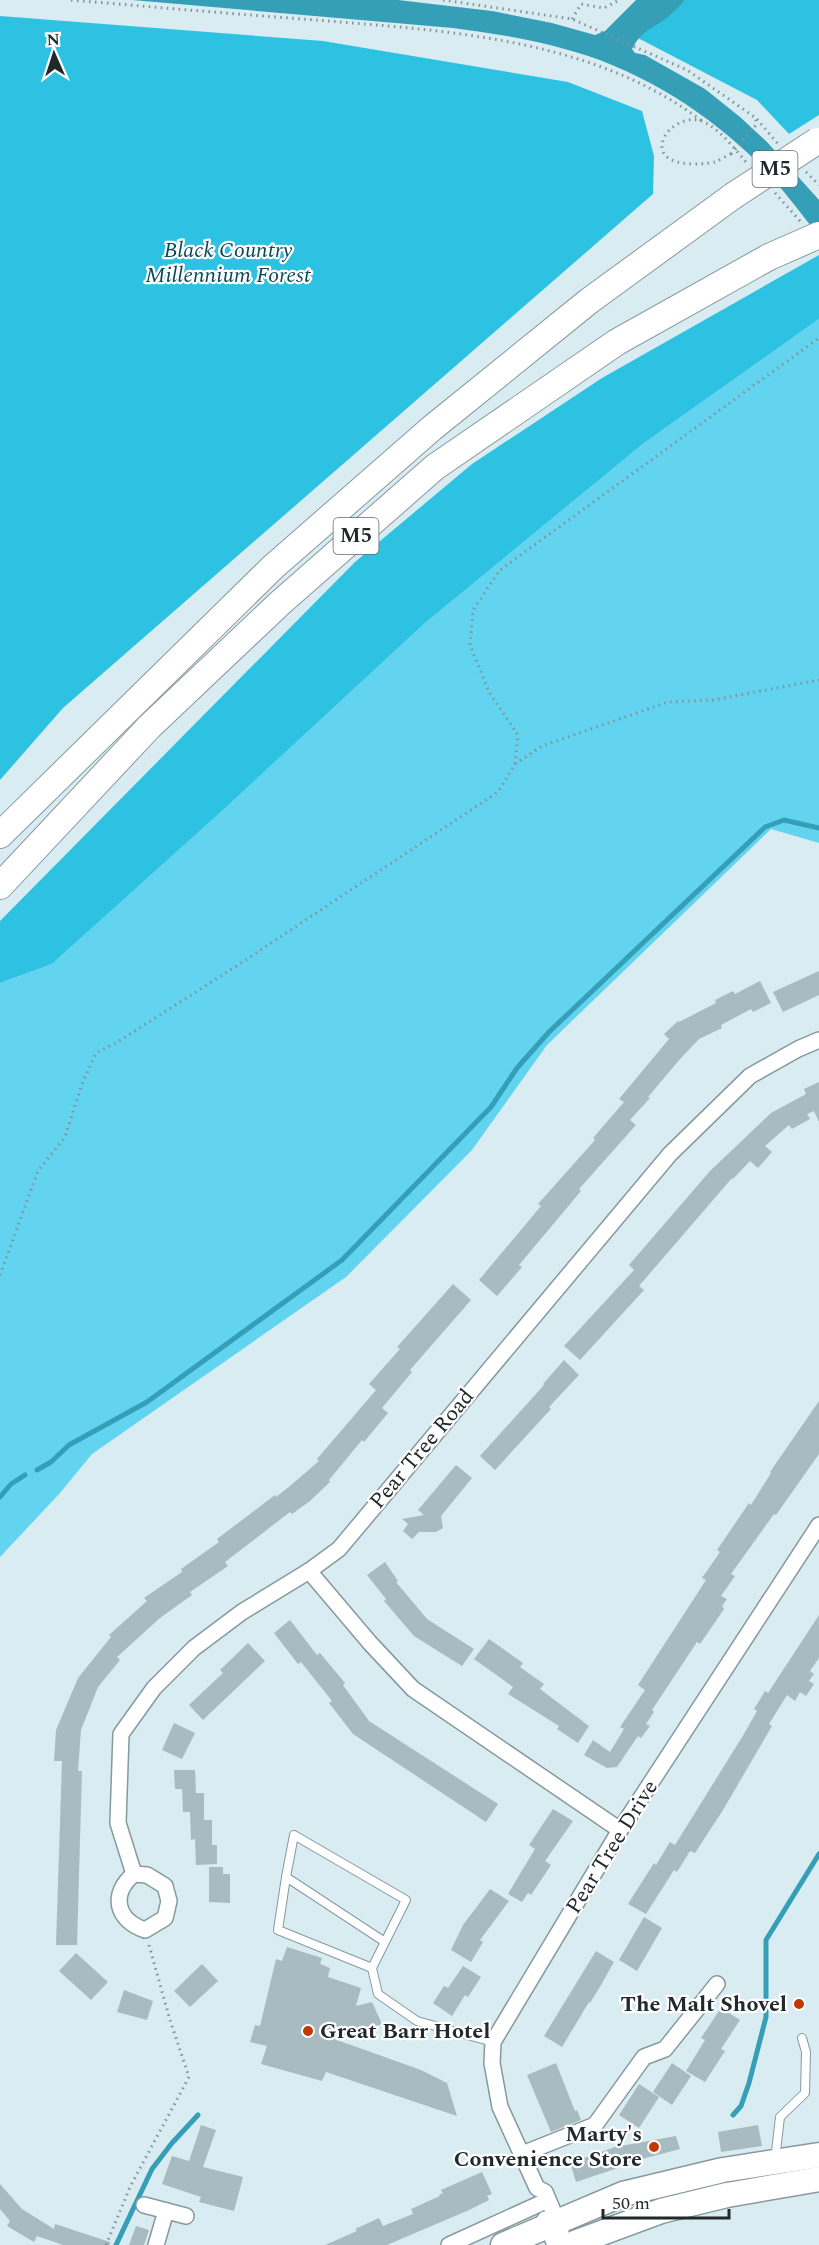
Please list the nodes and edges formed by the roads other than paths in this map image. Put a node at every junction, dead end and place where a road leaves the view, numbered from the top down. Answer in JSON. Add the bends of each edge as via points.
{"nodes":[{"id":1,"x":818,"y":141,"type":"edge"},
{"id":2,"x":819,"y":235,"type":"edge"},
{"id":3,"x":0,"y":834,"type":"edge"},
{"id":4,"x":0,"y":886,"type":"edge"},
{"id":5,"x":819,"y":1040,"type":"edge"},
{"id":6,"x":819,"y":1525,"type":"edge"},
{"id":7,"x":309,"y":1571,"type":"junction"},
{"id":8,"x":621,"y":1830,"type":"junction"},
{"id":9,"x":134,"y":1874,"type":"junction"},
{"id":10,"x":286,"y":1877,"type":"junction"},
{"id":11,"x":385,"y":1942,"type":"junction"},
{"id":12,"x":372,"y":1968,"type":"junction"},
{"id":13,"x":717,"y":1984,"type":"dead end"},
{"id":14,"x":802,"y":2038,"type":"dead end"},
{"id":15,"x":493,"y":2042,"type":"junction"},
{"id":16,"x":522,"y":2154,"type":"junction"},
{"id":17,"x":819,"y":2155,"type":"edge"},
{"id":18,"x":775,"y":2161,"type":"junction"},
{"id":19,"x":819,"y":2180,"type":"edge"},
{"id":20,"x":144,"y":2205,"type":"dead end"},
{"id":21,"x":166,"y":2211,"type":"junction"},
{"id":22,"x":186,"y":2217,"type":"dead end"},
{"id":23,"x":549,"y":2219,"type":"edge"},
{"id":24,"x":156,"y":2245,"type":"edge"},
{"id":25,"x":449,"y":2245,"type":"edge"},
{"id":26,"x":503,"y":2245,"type":"edge"},
{"id":27,"x":569,"y":2245,"type":"edge"}],
"edges":[{"from":1,"to":3,"type":"highway","number":"M5","bridge":true,"via":[[733,196],[589,301],[432,428],[290,551]]},
{"from":2,"to":4,"type":"highway","number":"M5","bridge":true,"via":[[769,257],[617,342],[435,467],[280,603],[149,727]]},
{"from":5,"to":7,"type":"street","name":"Pear Tree Road","via":[[750,1076],[670,1154],[339,1549]]},
{"from":6,"to":8,"type":"street","name":"Pear Tree Drive"},
{"from":7,"to":8,"type":"street","via":[[413,1689]]},
{"from":7,"to":9,"type":"street","name":"Pear Tree Road","via":[[242,1612],[194,1648],[154,1688],[122,1734],[118,1823]]},
{"from":8,"to":15,"type":"street","name":"Pear Tree Drive"},
{"from":9,"to":9,"type":"street","via":[[124,1882],[119,1906],[132,1926],[145,1930],[165,1918],[169,1901],[165,1886],[147,1875]]},
{"from":10,"to":11,"type":"lane"},
{"from":10,"to":11,"type":"lane","via":[[294,1835],[405,1900]]},
{"from":10,"to":12,"type":"lane","via":[[278,1930]]},
{"from":11,"to":12,"type":"lane"},
{"from":12,"to":15,"type":"lane","via":[[378,1994],[417,2021]]},
{"from":13,"to":16,"type":"street","via":[[665,2049],[644,2057],[595,2125]]},
{"from":14,"to":18,"type":"lane","via":[[806,2052],[805,2094],[780,2117]]},
{"from":15,"to":16,"type":"street","via":[[492,2063],[500,2108]]},
{"from":16,"to":23,"type":"street","via":[[537,2188],[545,2192]]},
{"from":17,"to":18,"type":"highway"},
{"from":18,"to":23,"type":"highway","via":[[641,2189]]},
{"from":19,"to":27,"type":"highway","via":[[661,2211]]},
{"from":20,"to":21,"type":"street"},
{"from":21,"to":22,"type":"street"},
{"from":21,"to":24,"type":"street"},
{"from":23,"to":25,"type":"street"},
{"from":23,"to":26,"type":"highway"},
{"from":23,"to":27,"type":"street"}]}
